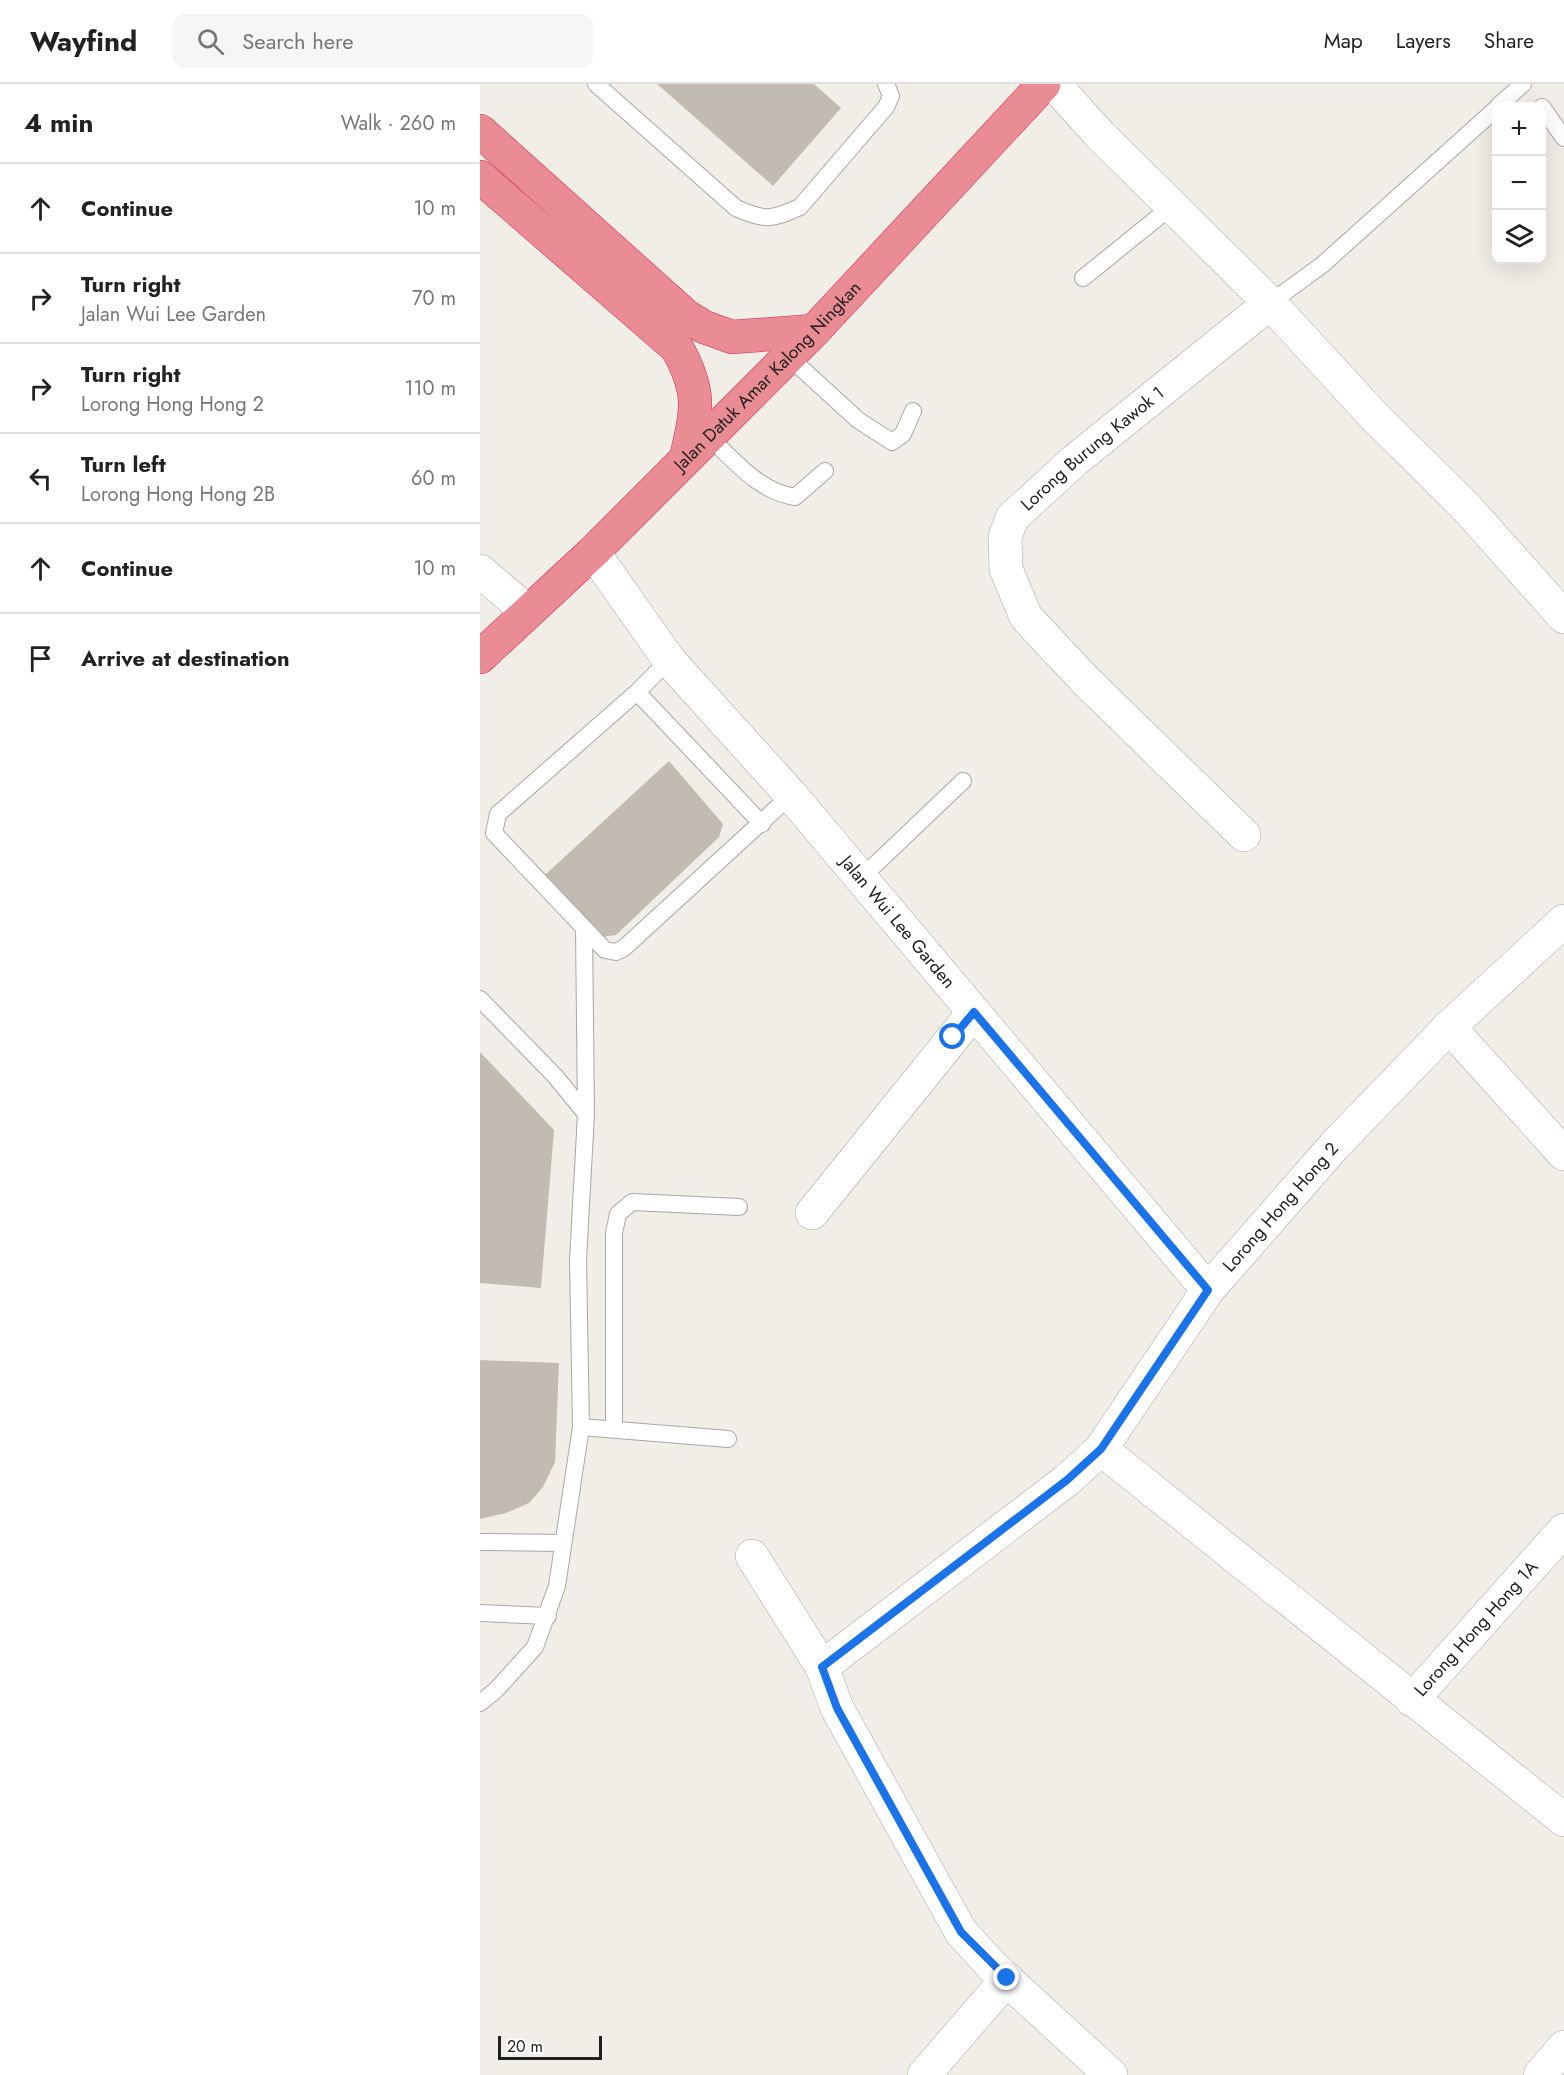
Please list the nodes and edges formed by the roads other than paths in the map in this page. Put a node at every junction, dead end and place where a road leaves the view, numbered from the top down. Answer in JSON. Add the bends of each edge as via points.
{"nodes":[{"id":1,"x":596,"y":84,"type":"edge"},
{"id":2,"x":886,"y":84,"type":"edge"},
{"id":3,"x":1044,"y":84,"type":"edge"},
{"id":4,"x":1054,"y":84,"type":"edge"},
{"id":5,"x":1524,"y":84,"type":"edge"},
{"id":6,"x":1503,"y":102,"type":"edge"},
{"id":7,"x":1537,"y":102,"type":"edge"},
{"id":8,"x":1492,"y":112,"type":"edge"},
{"id":9,"x":1546,"y":114,"type":"edge"},
{"id":10,"x":480,"y":131,"type":"edge"},
{"id":11,"x":1564,"y":138,"type":"edge"},
{"id":12,"x":480,"y":177,"type":"edge"},
{"id":13,"x":1173,"y":206,"type":"junction"},
{"id":14,"x":1083,"y":278,"type":"dead end"},
{"id":15,"x":1270,"y":303,"type":"junction"},
{"id":16,"x":814,"y":331,"type":"junction"},
{"id":17,"x":788,"y":356,"type":"junction"},
{"id":18,"x":913,"y":411,"type":"dead end"},
{"id":19,"x":708,"y":436,"type":"junction"},
{"id":20,"x":686,"y":458,"type":"junction"},
{"id":21,"x":825,"y":471,"type":"dead end"},
{"id":22,"x":593,"y":552,"type":"junction"},
{"id":23,"x":480,"y":571,"type":"edge"},
{"id":24,"x":528,"y":612,"type":"junction"},
{"id":25,"x":1564,"y":616,"type":"edge"},
{"id":26,"x":480,"y":657,"type":"edge"},
{"id":27,"x":669,"y":660,"type":"junction"},
{"id":28,"x":637,"y":692,"type":"junction"},
{"id":29,"x":963,"y":781,"type":"dead end"},
{"id":30,"x":790,"y":795,"type":"junction"},
{"id":31,"x":495,"y":824,"type":"junction"},
{"id":32,"x":762,"y":824,"type":"junction"},
{"id":33,"x":480,"y":833,"type":"edge"},
{"id":34,"x":1244,"y":835,"type":"dead end"},
{"id":35,"x":860,"y":880,"type":"junction"},
{"id":36,"x":1564,"y":921,"type":"edge"},
{"id":37,"x":584,"y":928,"type":"junction"},
{"id":38,"x":480,"y":999,"type":"edge"},
{"id":39,"x":974,"y":1012,"type":"junction"},
{"id":40,"x":1449,"y":1026,"type":"junction"},
{"id":41,"x":586,"y":1114,"type":"junction"},
{"id":42,"x":1564,"y":1154,"type":"edge"},
{"id":43,"x":739,"y":1207,"type":"dead end"},
{"id":44,"x":812,"y":1213,"type":"dead end"},
{"id":45,"x":1208,"y":1290,"type":"junction"},
{"id":46,"x":581,"y":1426,"type":"junction"},
{"id":47,"x":614,"y":1429,"type":"junction"},
{"id":48,"x":728,"y":1439,"type":"dead end"},
{"id":49,"x":1101,"y":1449,"type":"junction"},
{"id":50,"x":1564,"y":1530,"type":"edge"},
{"id":51,"x":480,"y":1542,"type":"edge"},
{"id":52,"x":562,"y":1543,"type":"junction"},
{"id":53,"x":752,"y":1556,"type":"dead end"},
{"id":54,"x":480,"y":1613,"type":"edge"},
{"id":55,"x":548,"y":1616,"type":"junction"},
{"id":56,"x":822,"y":1667,"type":"junction"},
{"id":57,"x":1412,"y":1700,"type":"junction"},
{"id":58,"x":480,"y":1703,"type":"edge"},
{"id":59,"x":1564,"y":1820,"type":"edge"},
{"id":60,"x":1007,"y":1978,"type":"junction"},
{"id":61,"x":1564,"y":2048,"type":"edge"},
{"id":62,"x":924,"y":2075,"type":"edge"},
{"id":63,"x":1111,"y":2075,"type":"edge"},
{"id":64,"x":1540,"y":2075,"type":"edge"}],
"edges":[{"from":1,"to":2,"type":"lane","via":[[736,208],[760,219],[800,207],[886,107],[891,96]]},
{"from":3,"to":16,"type":"highway","name":"Jalan Datuk Amar Kalong Ningkan"},
{"from":4,"to":13,"type":"street"},
{"from":5,"to":6,"type":"lane"},
{"from":5,"to":7,"type":"lane"},
{"from":8,"to":15,"type":"lane","via":[[1322,265]]},
{"from":9,"to":11,"type":"lane"},
{"from":10,"to":16,"type":"highway","via":[[686,316],[704,327],[732,337]]},
{"from":12,"to":20,"type":"highway","via":[[678,348],[692,376],[697,410]]},
{"from":13,"to":14,"type":"lane"},
{"from":13,"to":15,"type":"street"},
{"from":15,"to":25,"type":"street","via":[[1373,415],[1466,507]]},
{"from":15,"to":34,"type":"street","name":"Lorong Burung Kawok 1","via":[[1074,461],[1012,518],[1005,537],[1006,570],[1026,616],[1086,681]]},
{"from":16,"to":17,"type":"highway","name":"Jalan Datuk Amar Kalong Ningkan"},
{"from":17,"to":18,"type":"lane","via":[[858,420],[892,442],[903,434]]},
{"from":17,"to":19,"type":"highway","name":"Jalan Datuk Amar Kalong Ningkan"},
{"from":19,"to":20,"type":"highway","name":"Jalan Datuk Amar Kalong Ningkan"},
{"from":19,"to":21,"type":"lane","via":[[755,481],[777,494],[795,497]]},
{"from":20,"to":22,"type":"highway","name":"Jalan Datuk Amar Kalong Ningkan"},
{"from":22,"to":24,"type":"highway","name":"Jalan Datuk Amar Kalong Ningkan"},
{"from":22,"to":27,"type":"street","name":"Jalan Wui Lee Garden"},
{"from":23,"to":24,"type":"street"},
{"from":24,"to":26,"type":"highway","name":"Jalan Datuk Amar Kalong Ningkan"},
{"from":27,"to":28,"type":"lane"},
{"from":27,"to":30,"type":"street","name":"Jalan Wui Lee Garden"},
{"from":28,"to":31,"type":"lane","via":[[498,814]]},
{"from":28,"to":32,"type":"lane"},
{"from":29,"to":35,"type":"lane"},
{"from":30,"to":32,"type":"lane"},
{"from":30,"to":35,"type":"street","name":"Jalan Wui Lee Garden"},
{"from":31,"to":33,"type":"lane"},
{"from":31,"to":37,"type":"lane","via":[[494,833]]},
{"from":32,"to":37,"type":"lane","via":[[624,948],[605,951]]},
{"from":35,"to":39,"type":"street","name":"Jalan Wui Lee Garden"},
{"from":36,"to":40,"type":"street","name":"Lorong Hong Hong 2"},
{"from":37,"to":41,"type":"lane"},
{"from":38,"to":41,"type":"lane"},
{"from":39,"to":44,"type":"street"},
{"from":39,"to":45,"type":"street","name":"Jalan Wui Lee Garden"},
{"from":40,"to":42,"type":"street"},
{"from":40,"to":45,"type":"street","name":"Lorong Hong Hong 2","via":[[1335,1145]]},
{"from":41,"to":46,"type":"lane","via":[[578,1260]]},
{"from":43,"to":47,"type":"lane","via":[[632,1202],[618,1214],[614,1233]]},
{"from":45,"to":49,"type":"street","name":"Lorong Hong Hong 2"},
{"from":46,"to":47,"type":"lane"},
{"from":46,"to":52,"type":"lane"},
{"from":47,"to":48,"type":"lane"},
{"from":49,"to":56,"type":"street","name":"Lorong Hong Hong 2","via":[[1067,1480]]},
{"from":49,"to":57,"type":"street"},
{"from":50,"to":57,"type":"street","name":"Lorong Hong Hong 1A"},
{"from":51,"to":52,"type":"lane"},
{"from":52,"to":55,"type":"lane","via":[[557,1586]]},
{"from":53,"to":56,"type":"street"},
{"from":54,"to":55,"type":"lane"},
{"from":55,"to":58,"type":"lane","via":[[535,1647]]},
{"from":56,"to":60,"type":"street","via":[[837,1708],[961,1932]]},
{"from":57,"to":59,"type":"street"},
{"from":60,"to":62,"type":"street"},
{"from":60,"to":63,"type":"street"},
{"from":61,"to":64,"type":"street"}]}
